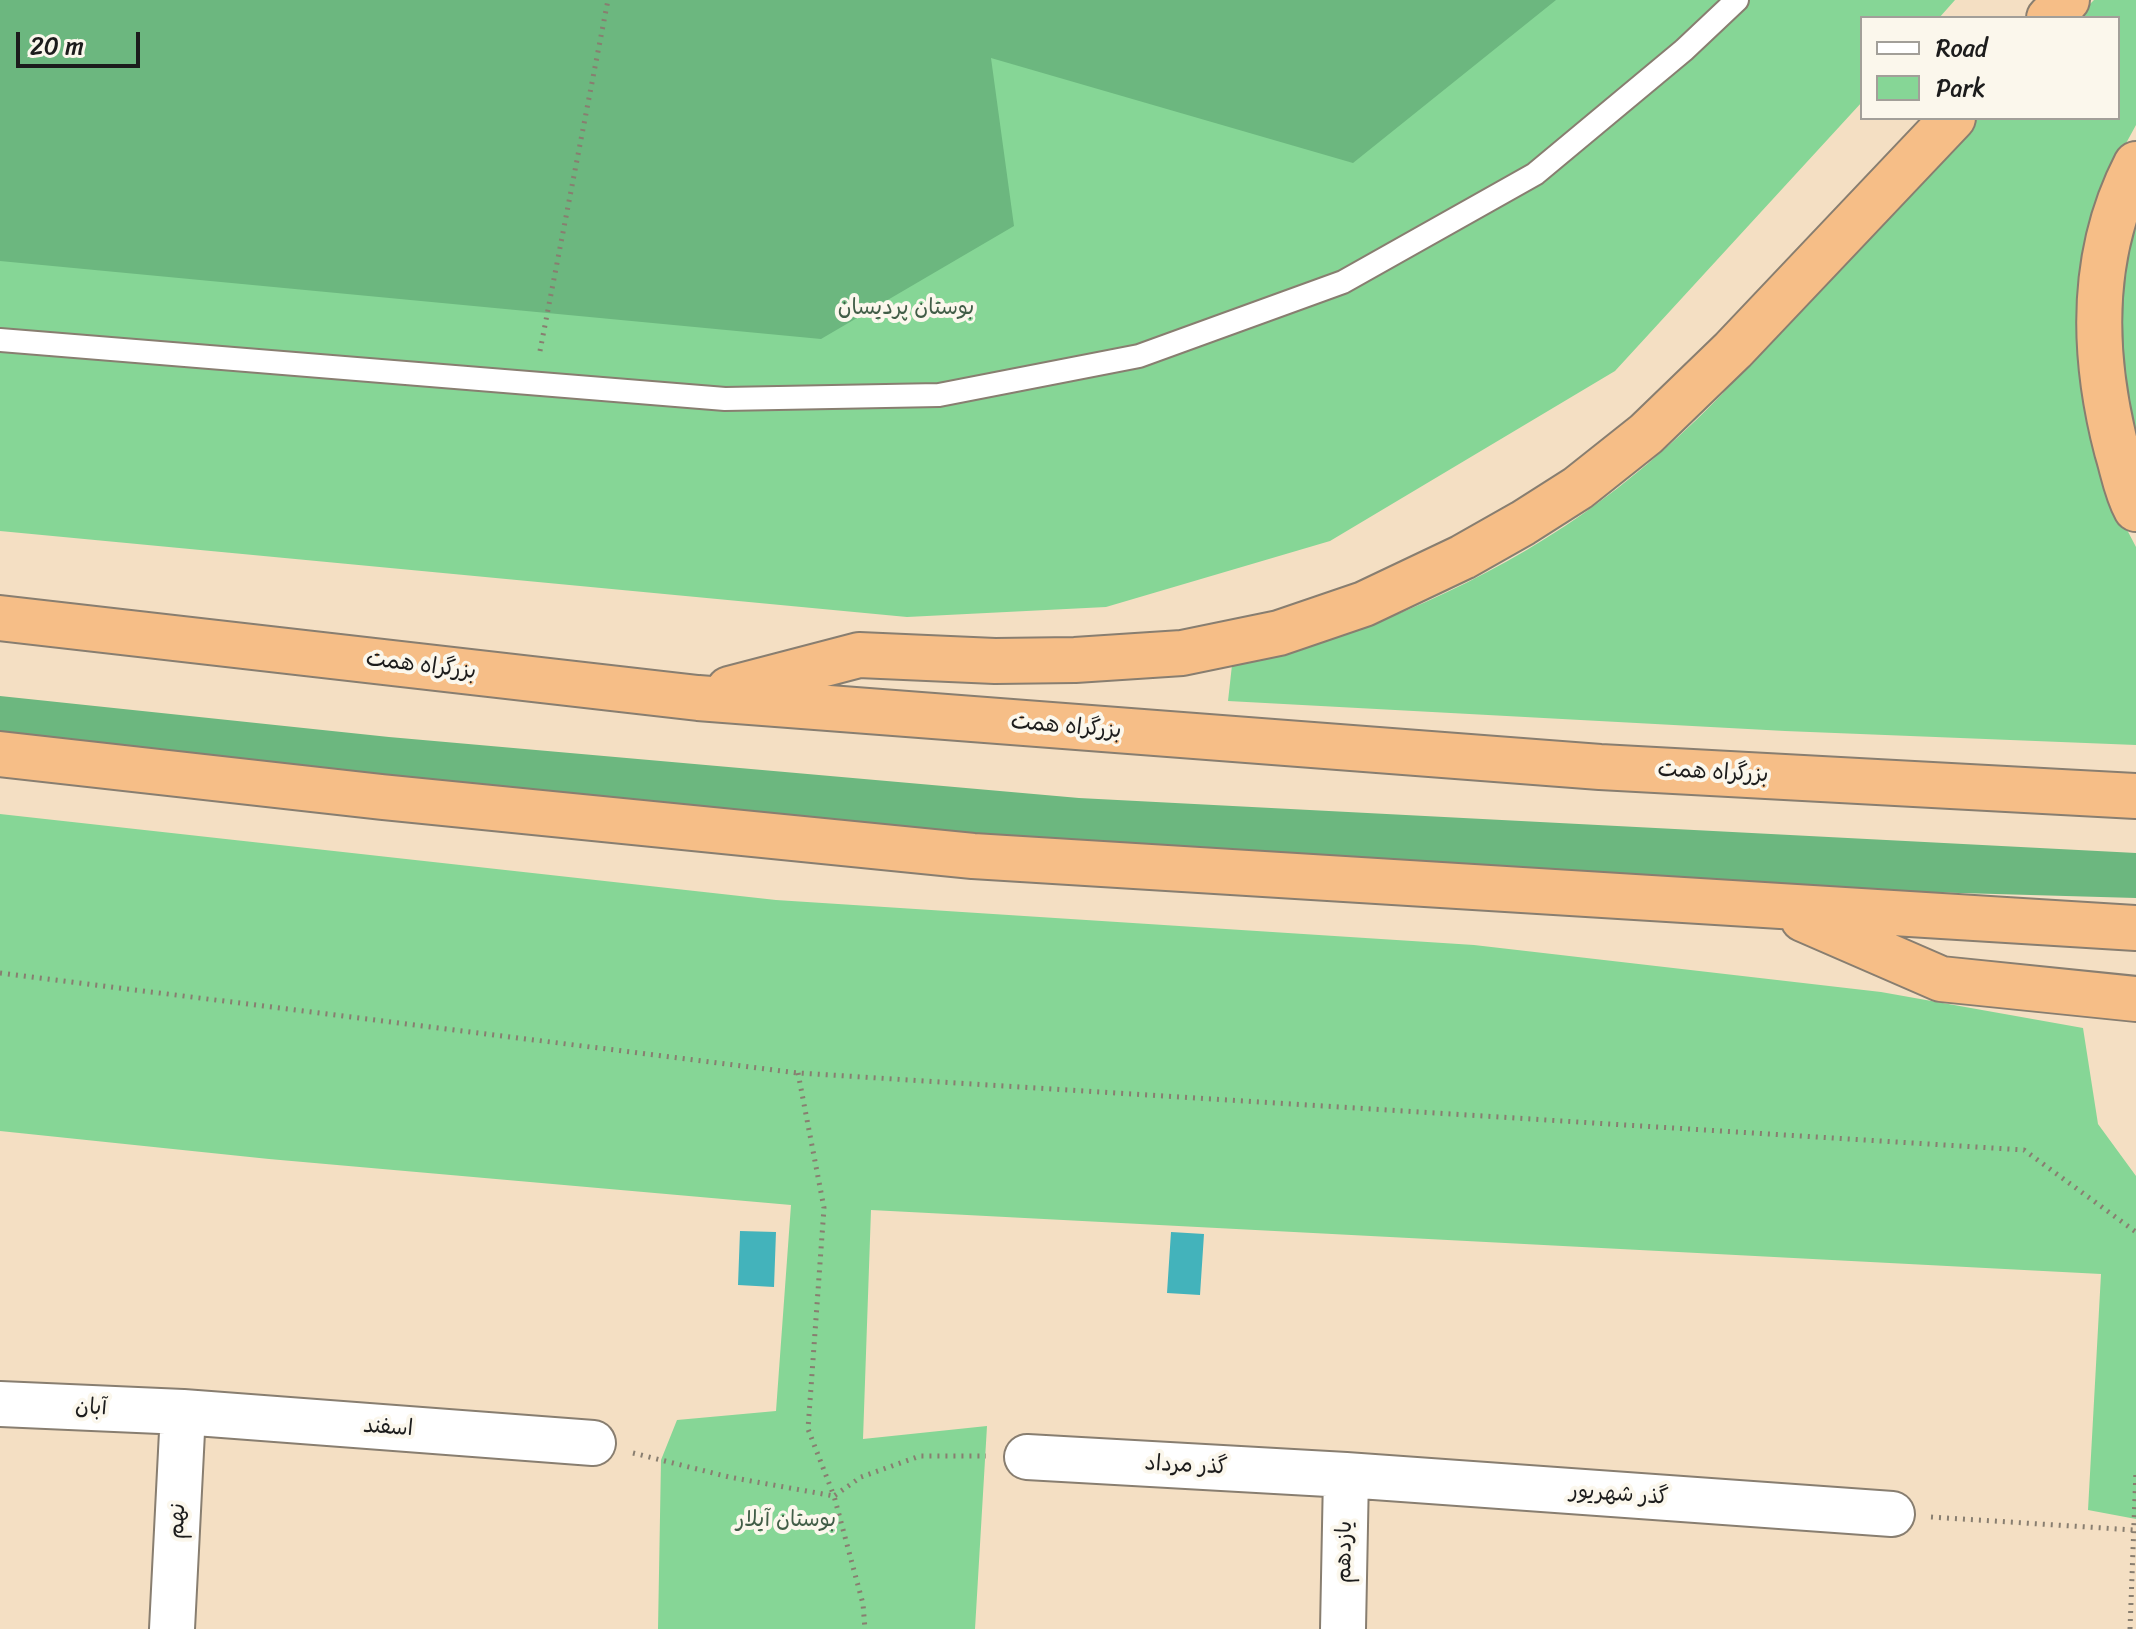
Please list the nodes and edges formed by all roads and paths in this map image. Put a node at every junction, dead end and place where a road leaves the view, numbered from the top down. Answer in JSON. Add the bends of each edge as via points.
{"nodes":[{"id":1,"x":608,"y":0,"type":"edge"},
{"id":2,"x":1737,"y":0,"type":"edge"},
{"id":3,"x":2067,"y":0,"type":"edge"},
{"id":4,"x":2051,"y":16,"type":"edge"},
{"id":5,"x":1951,"y":120,"type":"edge"},
{"id":6,"x":2136,"y":164,"type":"edge"},
{"id":7,"x":0,"y":340,"type":"edge"},
{"id":8,"x":534,"y":383,"type":"junction"},
{"id":9,"x":2136,"y":509,"type":"edge"},
{"id":10,"x":0,"y":618,"type":"edge"},
{"id":11,"x":698,"y":698,"type":"junction"},
{"id":12,"x":0,"y":754,"type":"edge"},
{"id":13,"x":2136,"y":796,"type":"edge"},
{"id":14,"x":1776,"y":906,"type":"junction"},
{"id":15,"x":2136,"y":928,"type":"edge"},
{"id":16,"x":0,"y":973,"type":"edge"},
{"id":17,"x":2136,"y":999,"type":"edge"},
{"id":18,"x":798,"y":1073,"type":"junction"},
{"id":19,"x":2136,"y":1232,"type":"edge"},
{"id":20,"x":0,"y":1404,"type":"edge"},
{"id":21,"x":183,"y":1412,"type":"junction"},
{"id":22,"x":593,"y":1443,"type":"dead end"},
{"id":23,"x":1027,"y":1457,"type":"joint"},
{"id":24,"x":661,"y":1460,"type":"dead end"},
{"id":25,"x":2136,"y":1470,"type":"edge"},
{"id":26,"x":1346,"y":1475,"type":"junction"},
{"id":27,"x":834,"y":1496,"type":"junction"},
{"id":28,"x":1892,"y":1514,"type":"joint"},
{"id":29,"x":2134,"y":1530,"type":"edge"},
{"id":30,"x":172,"y":1629,"type":"edge"},
{"id":31,"x":865,"y":1629,"type":"edge"},
{"id":32,"x":1343,"y":1629,"type":"edge"},
{"id":33,"x":2130,"y":1629,"type":"edge"}],
"edges":[{"from":1,"to":8,"type":"path"},
{"from":2,"to":8,"type":"lane","via":[[1535,174],[1343,282],[1139,356],[939,395],[725,399]]},
{"from":3,"to":4,"type":"highway"},
{"from":5,"to":11,"type":"highway","via":[[1646,434],[1523,523],[1364,604],[1279,633],[1182,653],[995,661],[859,655]]},
{"from":6,"to":9,"type":"highway","via":[[2111,229],[2099,296],[2101,368],[2113,436]]},
{"from":7,"to":8,"type":"lane"},
{"from":10,"to":11,"type":"highway","name":"بزرگراه همت"},
{"from":11,"to":13,"type":"highway","name":"بزرگراه همت","via":[[1600,767]]},
{"from":12,"to":14,"type":"highway","via":[[973,856]]},
{"from":14,"to":15,"type":"highway"},
{"from":14,"to":17,"type":"highway","via":[[1941,979]]},
{"from":16,"to":18,"type":"path"},
{"from":18,"to":19,"type":"path","via":[[2024,1150]]},
{"from":18,"to":27,"type":"path","via":[[824,1208],[808,1429]]},
{"from":20,"to":21,"type":"street","name":"آبان"},
{"from":21,"to":22,"type":"street","name":"اسفند"},
{"from":21,"to":30,"type":"street","name":"نهم"},
{"from":23,"to":26,"type":"street","name":"گذر مرداد"},
{"from":23,"to":27,"type":"path","via":[[920,1456],[861,1477]]},
{"from":24,"to":27,"type":"path"},
{"from":25,"to":29,"type":"path"},
{"from":26,"to":28,"type":"street","name":"گذر شهریور"},
{"from":26,"to":32,"type":"street","name":"یازدهم"},
{"from":27,"to":31,"type":"path"},
{"from":28,"to":29,"type":"path"},
{"from":29,"to":33,"type":"path"}]}
